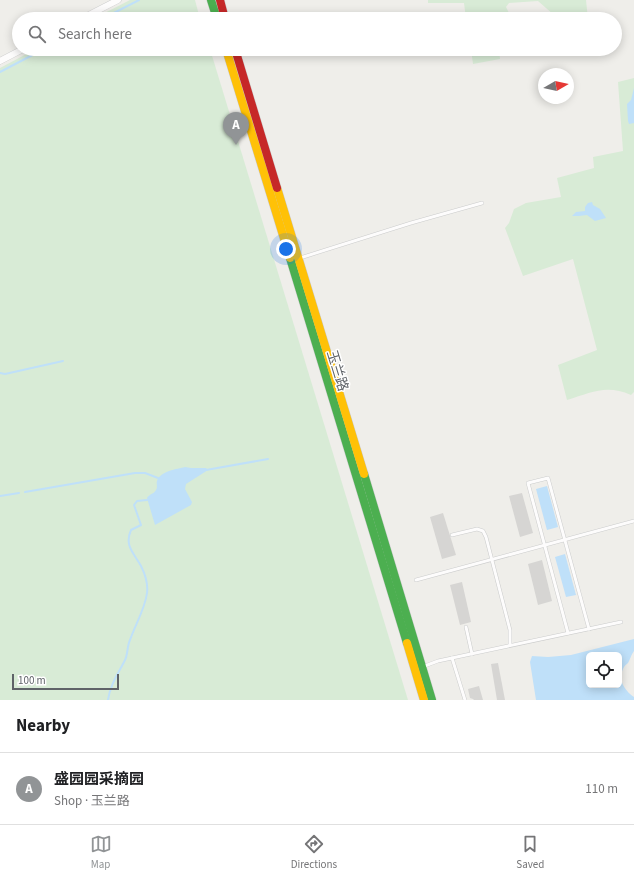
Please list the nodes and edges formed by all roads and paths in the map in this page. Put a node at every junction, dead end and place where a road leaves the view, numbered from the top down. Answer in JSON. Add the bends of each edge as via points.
{"nodes":[{"id":1,"x":118,"y":0,"type":"edge"},
{"id":2,"x":211,"y":0,"type":"edge"},
{"id":3,"x":220,"y":0,"type":"edge"},
{"id":4,"x":95,"y":12,"type":"edge"},
{"id":5,"x":215,"y":12,"type":"edge"},
{"id":6,"x":224,"y":12,"type":"edge"},
{"id":7,"x":12,"y":55,"type":"edge"},
{"id":8,"x":228,"y":56,"type":"edge"},
{"id":9,"x":236,"y":56,"type":"edge"},
{"id":10,"x":0,"y":61,"type":"edge"},
{"id":11,"x":482,"y":203,"type":"dead end"},
{"id":12,"x":298,"y":257,"type":"junction"},
{"id":13,"x":634,"y":521,"type":"edge"},
{"id":14,"x":452,"y":535,"type":"dead end"},
{"id":15,"x":565,"y":540,"type":"junction"},
{"id":16,"x":544,"y":545,"type":"junction"},
{"id":17,"x":492,"y":559,"type":"junction"},
{"id":18,"x":416,"y":580,"type":"dead end"},
{"id":19,"x":621,"y":622,"type":"dead end"},
{"id":20,"x":466,"y":627,"type":"dead end"},
{"id":21,"x":589,"y":629,"type":"junction"},
{"id":22,"x":568,"y":633,"type":"junction"},
{"id":23,"x":510,"y":646,"type":"junction"},
{"id":24,"x":472,"y":654,"type":"junction"},
{"id":25,"x":452,"y":658,"type":"junction"},
{"id":26,"x":418,"y":669,"type":"junction"},
{"id":27,"x":424,"y":700,"type":"edge"},
{"id":28,"x":432,"y":700,"type":"edge"},
{"id":29,"x":465,"y":700,"type":"edge"}],
"edges":[{"from":1,"to":4,"type":"street"},
{"from":2,"to":5,"type":"street"},
{"from":3,"to":6,"type":"street"},
{"from":7,"to":10,"type":"street"},
{"from":8,"to":26,"type":"street","name":"玉兰路"},
{"from":9,"to":12,"type":"street","name":"玉兰路"},
{"from":11,"to":12,"type":"lane"},
{"from":12,"to":26,"type":"street","name":"玉兰路"},
{"from":13,"to":15,"type":"lane"},
{"from":14,"to":17,"type":"lane","via":[[477,529],[483,531]]},
{"from":15,"to":16,"type":"lane"},
{"from":15,"to":16,"type":"lane","via":[[548,478],[528,483]]},
{"from":15,"to":21,"type":"lane"},
{"from":16,"to":17,"type":"lane"},
{"from":16,"to":22,"type":"lane"},
{"from":17,"to":18,"type":"lane"},
{"from":17,"to":23,"type":"lane","via":[[510,630]]},
{"from":19,"to":21,"type":"lane"},
{"from":20,"to":24,"type":"lane"},
{"from":21,"to":22,"type":"lane"},
{"from":22,"to":23,"type":"lane"},
{"from":23,"to":24,"type":"lane"},
{"from":24,"to":25,"type":"lane"},
{"from":25,"to":26,"type":"lane"},
{"from":25,"to":29,"type":"lane"},
{"from":26,"to":27,"type":"street","name":"玉兰路"},
{"from":26,"to":28,"type":"street","name":"玉兰路"}]}
